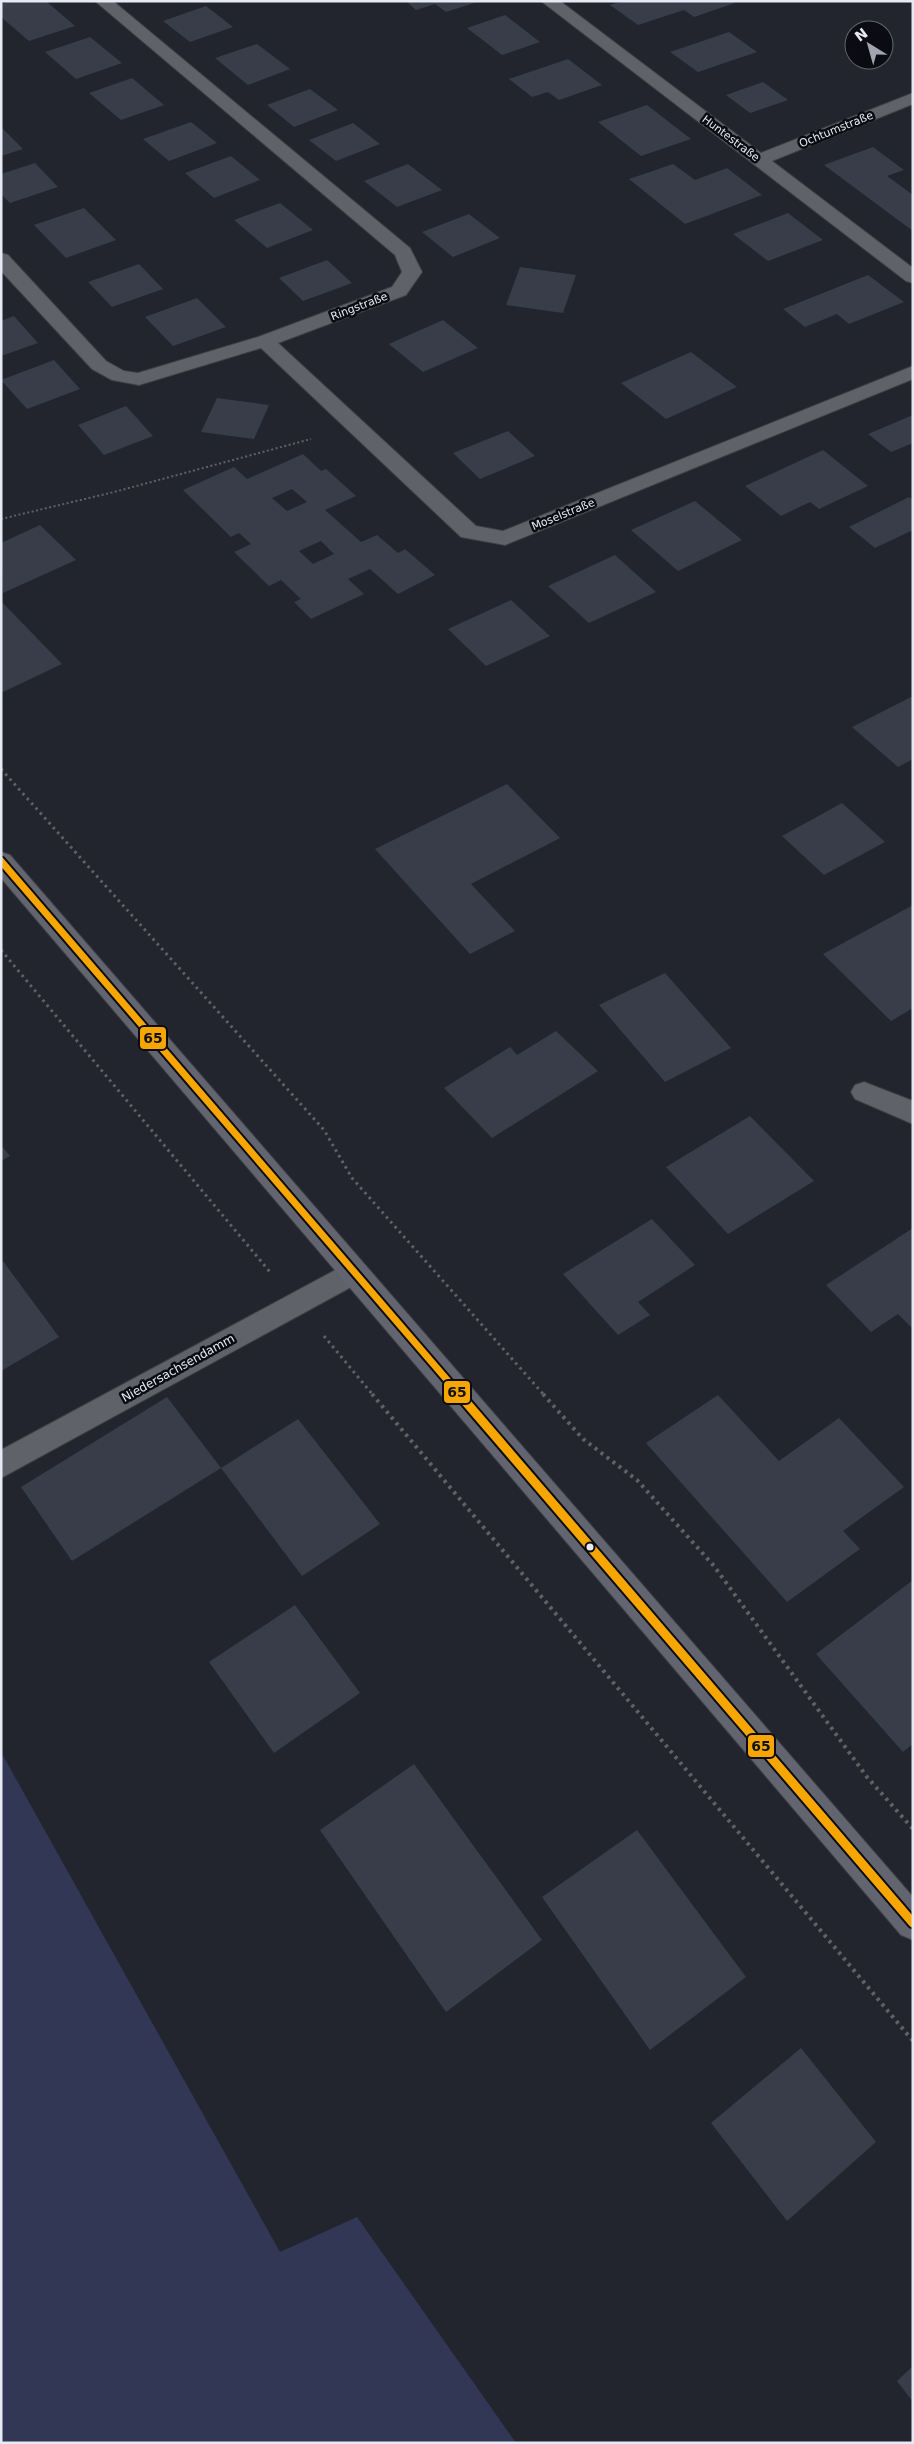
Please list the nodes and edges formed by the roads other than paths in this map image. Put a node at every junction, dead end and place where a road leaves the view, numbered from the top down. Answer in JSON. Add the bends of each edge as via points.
{"nodes":[{"id":1,"x":103,"y":1,"type":"edge"},
{"id":2,"x":549,"y":1,"type":"edge"},
{"id":3,"x":913,"y":98,"type":"edge"},
{"id":4,"x":760,"y":160,"type":"junction"},
{"id":5,"x":1,"y":259,"type":"edge"},
{"id":6,"x":913,"y":277,"type":"edge"},
{"id":7,"x":265,"y":341,"type":"junction"},
{"id":8,"x":913,"y":372,"type":"edge"},
{"id":9,"x":1,"y":861,"type":"edge"},
{"id":10,"x":864,"y":1092,"type":"dead end"},
{"id":11,"x":913,"y":1113,"type":"edge"},
{"id":12,"x":354,"y":1272,"type":"junction"},
{"id":13,"x":1,"y":1465,"type":"edge"},
{"id":14,"x":913,"y":1923,"type":"edge"}],
"edges":[{"from":1,"to":7,"type":"street","name":"Ringstraße","via":[[403,252],[412,272],[399,291]]},
{"from":2,"to":4,"type":"street","name":"Huntestraße"},
{"from":3,"to":4,"type":"street","name":"Ochtumstraße"},
{"from":4,"to":6,"type":"street","name":"Huntestraße"},
{"from":5,"to":7,"type":"street","name":"Ringstraße","via":[[100,365],[119,376],[139,378]]},
{"from":7,"to":8,"type":"street","name":"Moselstraße","via":[[469,532],[505,538]]},
{"from":9,"to":12,"type":"main road"},
{"from":10,"to":11,"type":"street"},
{"from":12,"to":13,"type":"street","name":"Niedersachsendamm"},
{"from":12,"to":14,"type":"main road"}]}
